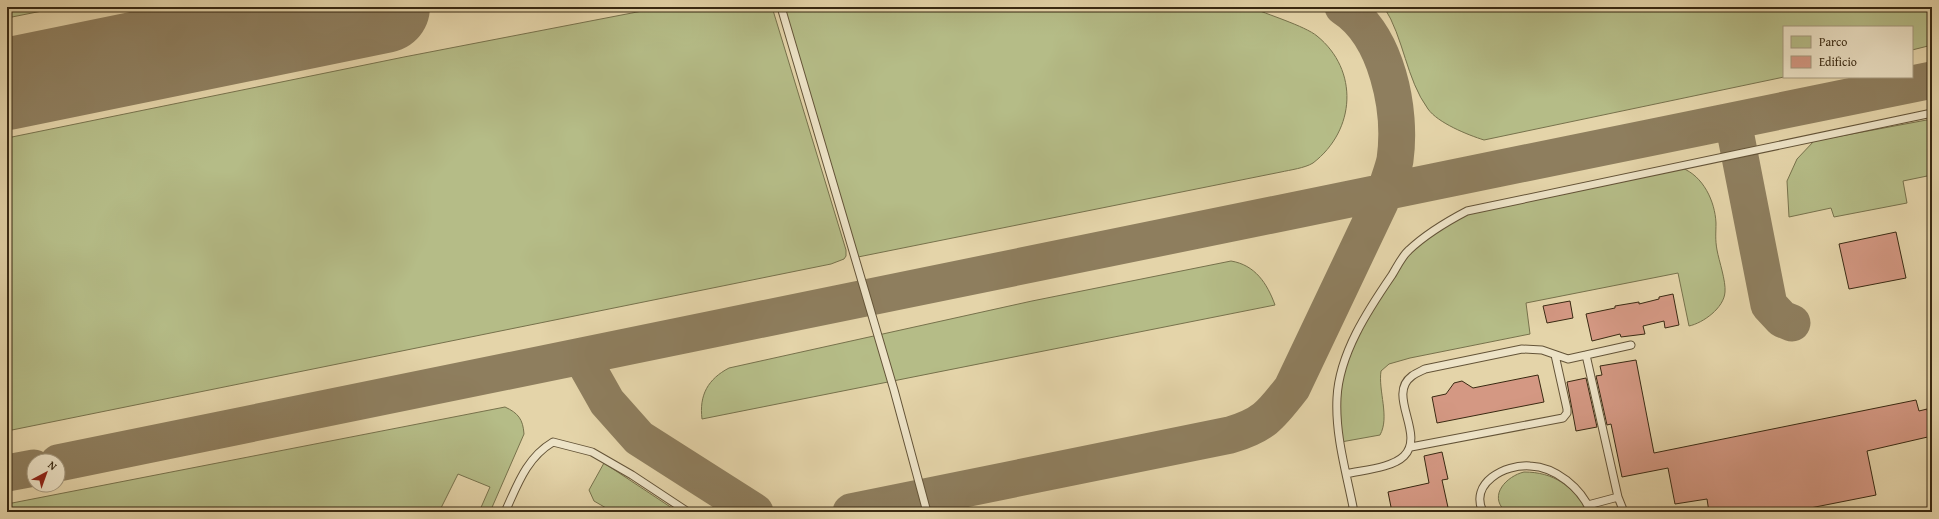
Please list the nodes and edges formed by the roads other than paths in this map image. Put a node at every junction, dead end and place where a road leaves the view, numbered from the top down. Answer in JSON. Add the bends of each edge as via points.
{"nodes":[{"id":1,"x":781,"y":7,"type":"edge"},
{"id":2,"x":1932,"y":113,"type":"edge"},
{"id":3,"x":1631,"y":345,"type":"dead end"},
{"id":4,"x":1555,"y":355,"type":"junction"},
{"id":5,"x":1586,"y":355,"type":"junction"},
{"id":6,"x":1412,"y":447,"type":"junction"},
{"id":7,"x":1346,"y":474,"type":"junction"},
{"id":8,"x":1618,"y":497,"type":"junction"},
{"id":9,"x":1589,"y":509,"type":"edge"},
{"id":10,"x":505,"y":512,"type":"edge"},
{"id":11,"x":688,"y":512,"type":"edge"},
{"id":12,"x":927,"y":512,"type":"edge"},
{"id":13,"x":1354,"y":512,"type":"edge"},
{"id":14,"x":1483,"y":512,"type":"edge"},
{"id":15,"x":1624,"y":512,"type":"edge"}],
"edges":[{"from":1,"to":12,"type":"lane","via":[[894,390]]},
{"from":2,"to":7,"type":"lane","via":[[1467,211],[1433,230],[1408,251],[1378,295],[1348,354],[1337,398],[1338,435]]},
{"from":3,"to":5,"type":"lane"},
{"from":4,"to":5,"type":"lane","via":[[1568,359]]},
{"from":4,"to":6,"type":"lane","via":[[1567,409],[1563,418]]},
{"from":4,"to":6,"type":"lane","via":[[1542,350],[1522,349],[1425,369],[1411,376],[1406,384],[1403,400]]},
{"from":5,"to":8,"type":"lane"},
{"from":6,"to":7,"type":"lane","via":[[1404,457],[1393,462]]},
{"from":7,"to":13,"type":"lane"},
{"from":8,"to":9,"type":"lane"},
{"from":8,"to":15,"type":"lane"},
{"from":9,"to":14,"type":"lane","via":[[1573,486],[1562,476],[1529,465],[1502,471],[1489,478],[1480,494]]},
{"from":10,"to":11,"type":"lane","via":[[521,477],[536,454],[553,442],[592,452]]}]}
